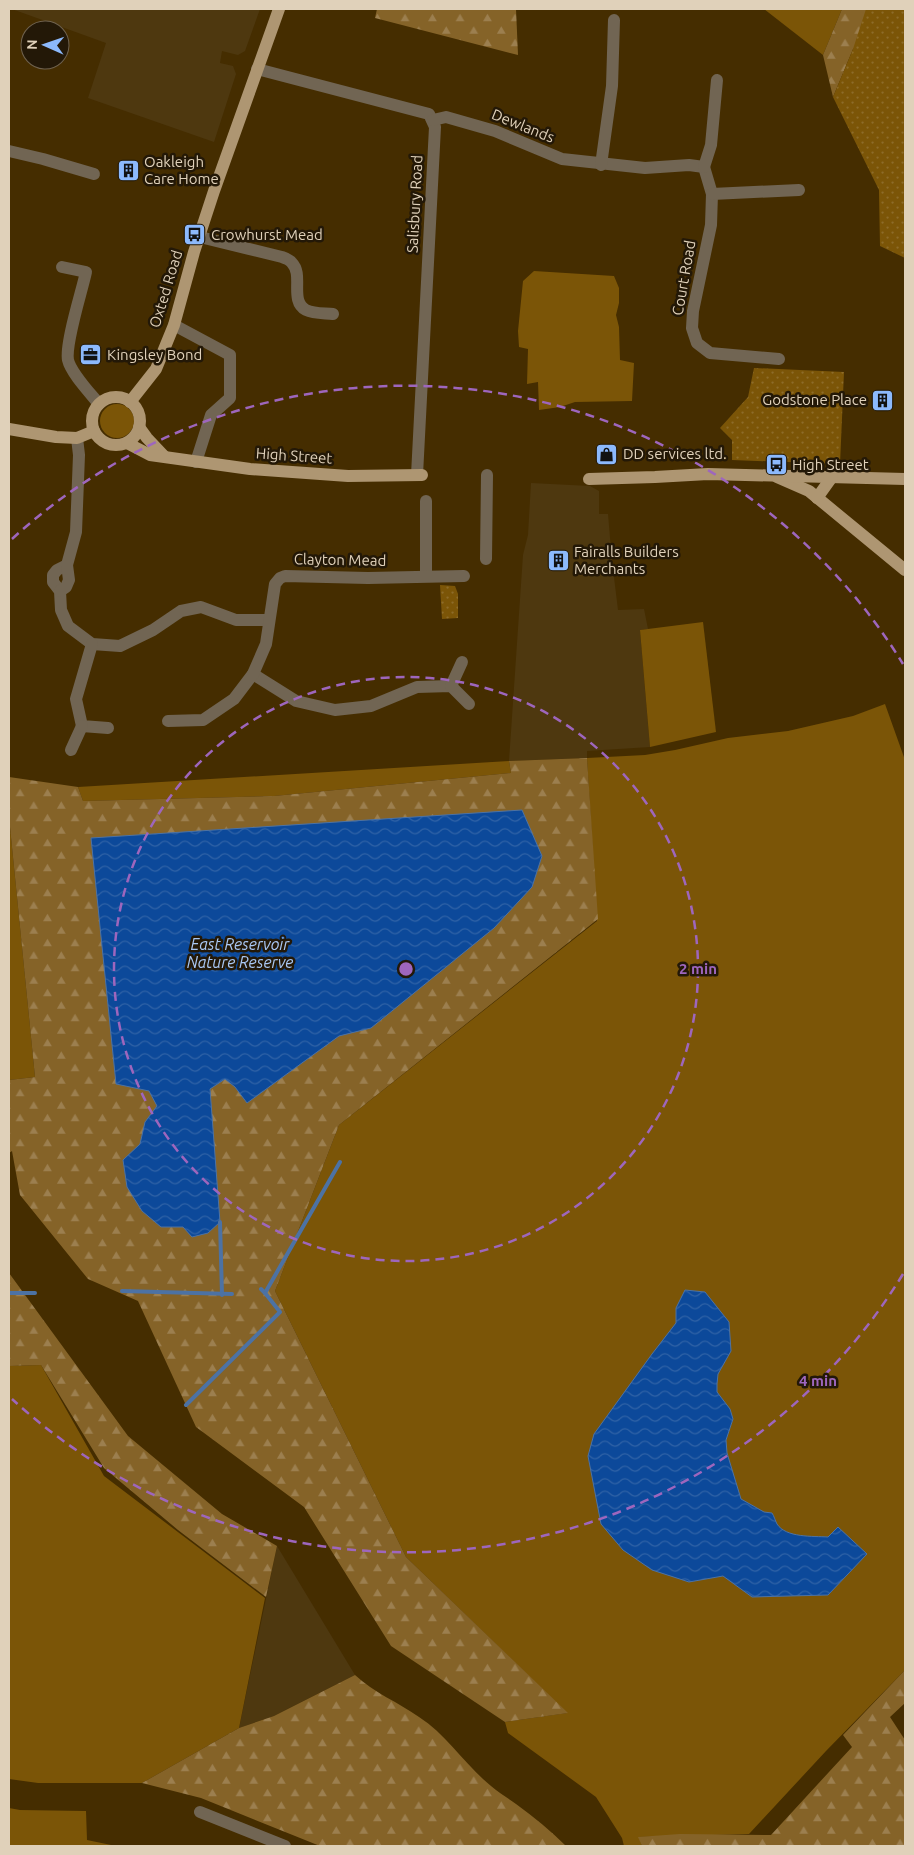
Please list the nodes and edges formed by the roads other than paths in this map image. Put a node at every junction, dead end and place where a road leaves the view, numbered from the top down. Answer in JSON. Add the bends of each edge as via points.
{"nodes":[{"id":1,"x":279,"y":9,"type":"edge"},
{"id":2,"x":614,"y":20,"type":"dead end"},
{"id":3,"x":257,"y":69,"type":"junction"},
{"id":4,"x":716,"y":80,"type":"dead end"},
{"id":5,"x":433,"y":120,"type":"junction"},
{"id":6,"x":9,"y":151,"type":"edge"},
{"id":7,"x":601,"y":164,"type":"junction"},
{"id":8,"x":704,"y":167,"type":"junction"},
{"id":9,"x":94,"y":174,"type":"dead end"},
{"id":10,"x":799,"y":190,"type":"dead end"},
{"id":11,"x":712,"y":194,"type":"junction"},
{"id":12,"x":200,"y":237,"type":"junction"},
{"id":13,"x":62,"y":267,"type":"dead end"},
{"id":14,"x":333,"y":314,"type":"dead end"},
{"id":15,"x":174,"y":325,"type":"junction"},
{"id":16,"x":779,"y":359,"type":"dead end"},
{"id":17,"x":130,"y":402,"type":"junction"},
{"id":18,"x":99,"y":404,"type":"junction"},
{"id":19,"x":139,"y":427,"type":"junction"},
{"id":20,"x":9,"y":429,"type":"edge"},
{"id":21,"x":94,"y":431,"type":"junction"},
{"id":22,"x":78,"y":438,"type":"junction"},
{"id":23,"x":127,"y":443,"type":"junction"},
{"id":24,"x":164,"y":456,"type":"junction"},
{"id":25,"x":196,"y":462,"type":"junction"},
{"id":26,"x":419,"y":475,"type":"joint"},
{"id":27,"x":487,"y":475,"type":"dead end"},
{"id":28,"x":775,"y":476,"type":"junction"},
{"id":29,"x":832,"y":477,"type":"junction"},
{"id":30,"x":589,"y":479,"type":"dead end"},
{"id":31,"x":905,"y":479,"type":"edge"},
{"id":32,"x":817,"y":498,"type":"junction"},
{"id":33,"x":426,"y":501,"type":"dead end"},
{"id":34,"x":486,"y":560,"type":"dead end"},
{"id":35,"x":905,"y":570,"type":"edge"},
{"id":36,"x":426,"y":576,"type":"junction"},
{"id":37,"x":464,"y":576,"type":"dead end"},
{"id":38,"x":269,"y":620,"type":"junction"},
{"id":39,"x":92,"y":644,"type":"junction"},
{"id":40,"x":462,"y":662,"type":"dead end"},
{"id":41,"x":253,"y":674,"type":"junction"},
{"id":42,"x":451,"y":686,"type":"junction"},
{"id":43,"x":469,"y":704,"type":"dead end"},
{"id":44,"x":168,"y":721,"type":"dead end"},
{"id":45,"x":82,"y":726,"type":"junction"},
{"id":46,"x":108,"y":728,"type":"dead end"},
{"id":47,"x":71,"y":750,"type":"dead end"},
{"id":48,"x":200,"y":1812,"type":"dead end"},
{"id":49,"x":285,"y":1846,"type":"edge"}],
"edges":[{"from":1,"to":3,"type":"main road","name":"Oxted Road"},
{"from":2,"to":7,"type":"street","via":[[612,86]]},
{"from":3,"to":5,"type":"street","via":[[429,114]]},
{"from":3,"to":12,"type":"main road","name":"Oxted Road"},
{"from":4,"to":8,"type":"street","via":[[711,145]]},
{"from":5,"to":7,"type":"street","name":"Dewlands","via":[[446,117],[495,131],[562,159]]},
{"from":5,"to":26,"type":"street","name":"Salisbury Road"},
{"from":6,"to":9,"type":"street"},
{"from":7,"to":8,"type":"street","name":"Dewlands","via":[[645,168]]},
{"from":8,"to":11,"type":"street"},
{"from":10,"to":11,"type":"street"},
{"from":11,"to":16,"type":"street","name":"Court Road","via":[[711,226],[693,311],[692,328],[697,343],[710,353]]},
{"from":12,"to":14,"type":"street","via":[[292,262],[296,268],[298,298],[303,308]]},
{"from":12,"to":15,"type":"main road","name":"Oxted Road"},
{"from":13,"to":18,"type":"street","via":[[86,272],[69,342],[68,360]]},
{"from":15,"to":17,"type":"main road","name":"Oxted Road","via":[[156,369]]},
{"from":15,"to":25,"type":"street","via":[[230,355],[230,398],[211,415]]},
{"from":17,"to":18,"type":"main road","via":[[110,398]]},
{"from":17,"to":19,"type":"main road","via":[[138,411]]},
{"from":18,"to":21,"type":"main road","via":[[92,418]]},
{"from":19,"to":23,"type":"main road"},
{"from":19,"to":24,"type":"main road"},
{"from":20,"to":22,"type":"main road"},
{"from":21,"to":22,"type":"main road"},
{"from":21,"to":23,"type":"main road","via":[[110,445]]},
{"from":22,"to":39,"type":"street","via":[[76,532],[67,566],[57,570],[52,582],[60,592],[68,626]]},
{"from":23,"to":24,"type":"main road","name":"High Street","via":[[150,454]]},
{"from":24,"to":25,"type":"main road","name":"High Street"},
{"from":25,"to":26,"type":"main road","name":"High Street","via":[[348,476]]},
{"from":27,"to":34,"type":"street"},
{"from":28,"to":29,"type":"main road"},
{"from":28,"to":30,"type":"main road","via":[[708,474]]},
{"from":28,"to":32,"type":"main road"},
{"from":29,"to":31,"type":"main road"},
{"from":29,"to":32,"type":"main road"},
{"from":32,"to":35,"type":"main road"},
{"from":33,"to":36,"type":"street"},
{"from":36,"to":37,"type":"street","name":"Clayton Mead"},
{"from":36,"to":38,"type":"street","name":"Clayton Mead","via":[[285,576],[276,584]]},
{"from":38,"to":39,"type":"street","via":[[236,620],[201,607],[181,611],[153,630],[120,646]]},
{"from":38,"to":41,"type":"street","name":"Clayton Mead","via":[[266,644]]},
{"from":39,"to":45,"type":"street","via":[[76,699]]},
{"from":40,"to":42,"type":"street"},
{"from":41,"to":42,"type":"street","via":[[296,701],[335,710],[371,706],[417,687]]},
{"from":41,"to":44,"type":"street","name":"Clayton Mead","via":[[234,699],[203,720]]},
{"from":42,"to":43,"type":"street"},
{"from":45,"to":46,"type":"street"},
{"from":45,"to":47,"type":"street"},
{"from":48,"to":49,"type":"street"}]}
